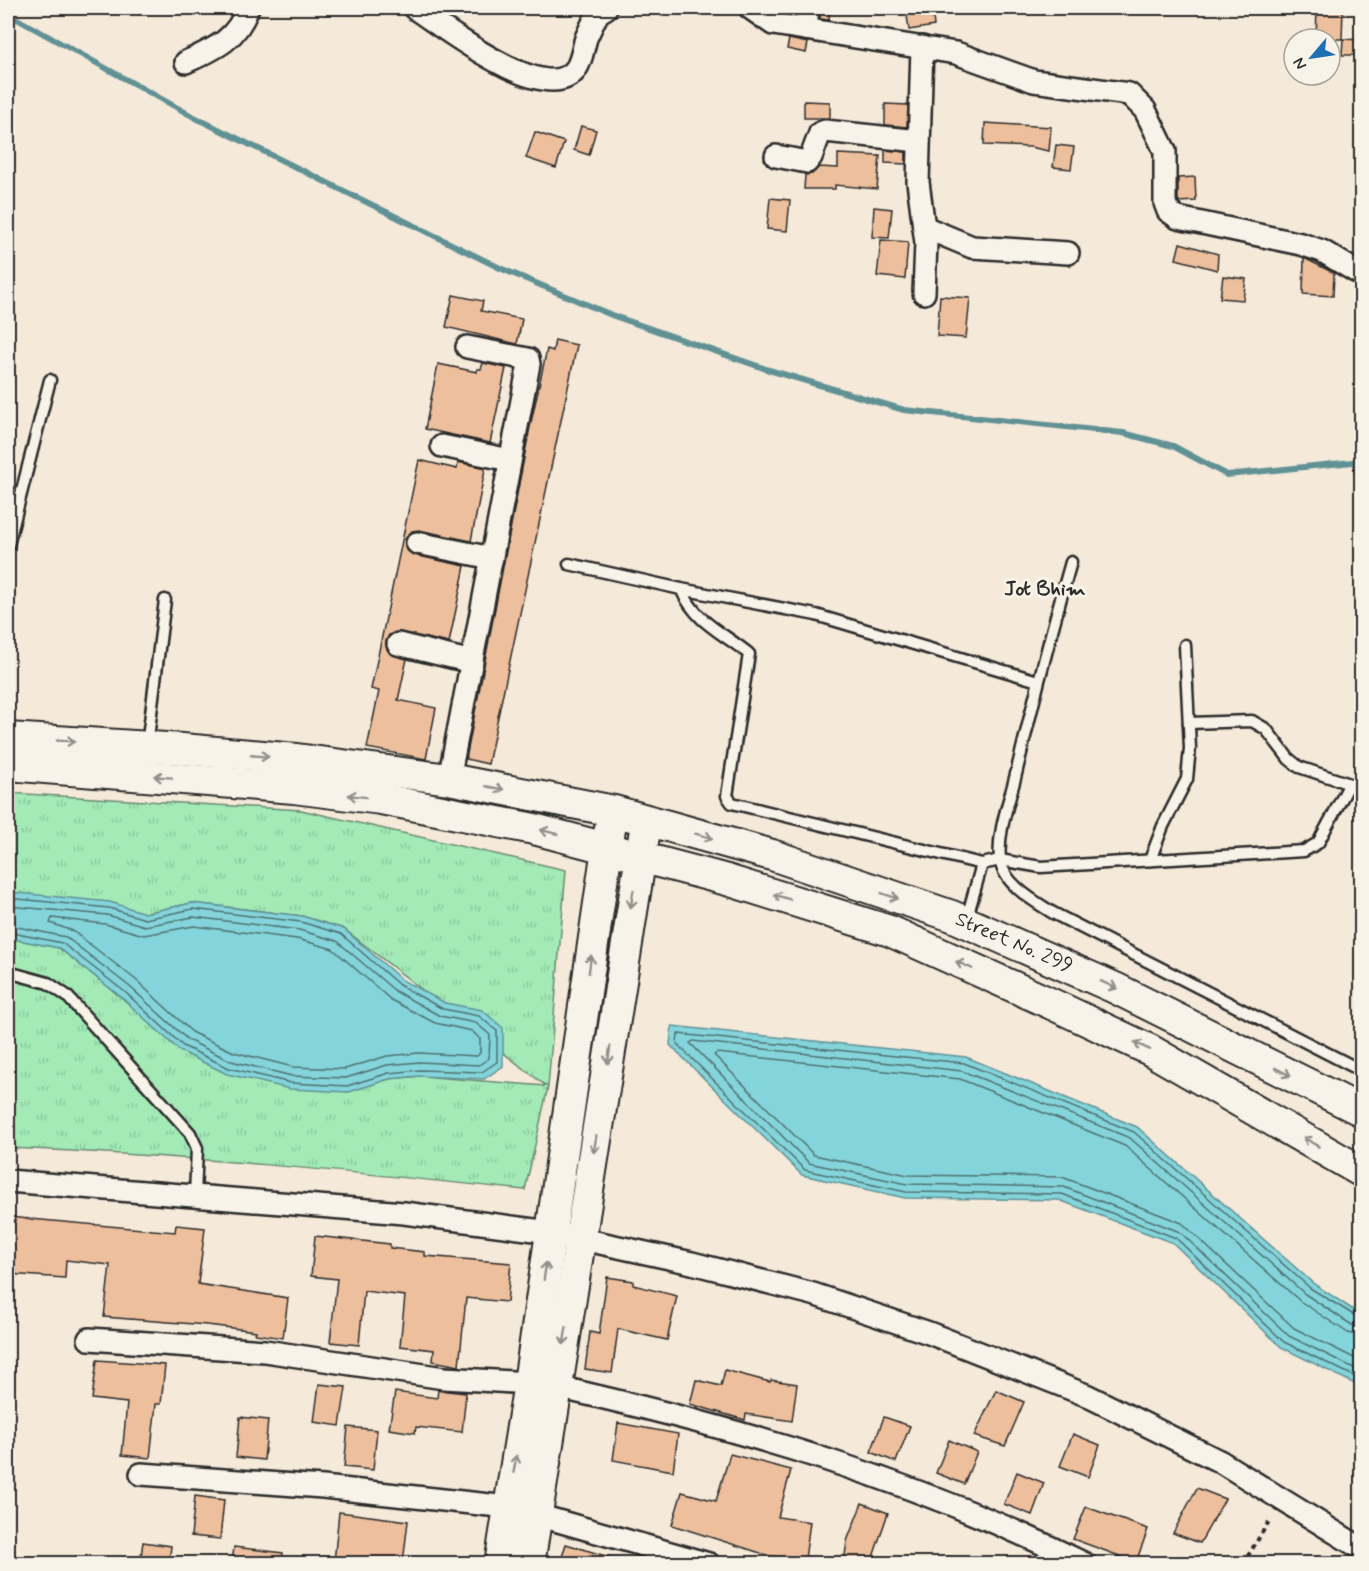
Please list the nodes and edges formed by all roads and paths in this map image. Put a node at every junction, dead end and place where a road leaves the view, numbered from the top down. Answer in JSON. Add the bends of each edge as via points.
{"nodes":[{"id":1,"x":248,"y":8,"type":"edge"},
{"id":2,"x":414,"y":8,"type":"edge"},
{"id":3,"x":606,"y":8,"type":"edge"},
{"id":4,"x":750,"y":8,"type":"edge"},
{"id":5,"x":807,"y":18,"type":"edge"},
{"id":6,"x":922,"y":47,"type":"junction"},
{"id":7,"x":186,"y":62,"type":"dead end"},
{"id":8,"x":919,"y":141,"type":"junction"},
{"id":9,"x":776,"y":156,"type":"dead end"},
{"id":10,"x":924,"y":227,"type":"junction"},
{"id":11,"x":1068,"y":253,"type":"dead end"},
{"id":12,"x":1362,"y":275,"type":"edge"},
{"id":13,"x":924,"y":293,"type":"dead end"},
{"id":14,"x":467,"y":347,"type":"dead end"},
{"id":15,"x":50,"y":380,"type":"dead end"},
{"id":16,"x":442,"y":447,"type":"dead end"},
{"id":17,"x":510,"y":460,"type":"junction"},
{"id":18,"x":417,"y":543,"type":"dead end"},
{"id":19,"x":8,"y":545,"type":"edge"},
{"id":20,"x":492,"y":558,"type":"junction"},
{"id":21,"x":1071,"y":562,"type":"dead end"},
{"id":22,"x":568,"y":564,"type":"dead end"},
{"id":23,"x":681,"y":589,"type":"junction"},
{"id":24,"x":165,"y":600,"type":"dead end"},
{"id":25,"x":398,"y":644,"type":"dead end"},
{"id":26,"x":1185,"y":645,"type":"dead end"},
{"id":27,"x":472,"y":662,"type":"junction"},
{"id":28,"x":1038,"y":681,"type":"junction"},
{"id":29,"x":1189,"y":723,"type":"junction"},
{"id":30,"x":8,"y":738,"type":"edge"},
{"id":31,"x":147,"y":746,"type":"junction"},
{"id":32,"x":8,"y":765,"type":"edge"},
{"id":33,"x":449,"y":779,"type":"junction"},
{"id":34,"x":1349,"y":785,"type":"junction"},
{"id":35,"x":1362,"y":788,"type":"edge"},
{"id":36,"x":614,"y":811,"type":"junction"},
{"id":37,"x":647,"y":821,"type":"junction"},
{"id":38,"x":606,"y":846,"type":"junction"},
{"id":39,"x":640,"y":856,"type":"junction"},
{"id":40,"x":1000,"y":860,"type":"junction"},
{"id":41,"x":1150,"y":860,"type":"junction"},
{"id":42,"x":982,"y":864,"type":"junction"},
{"id":43,"x":966,"y":922,"type":"junction"},
{"id":44,"x":8,"y":972,"type":"edge"},
{"id":45,"x":1362,"y":1071,"type":"edge"},
{"id":46,"x":1362,"y":1111,"type":"edge"},
{"id":47,"x":1362,"y":1172,"type":"edge"},
{"id":48,"x":8,"y":1181,"type":"edge"},
{"id":49,"x":195,"y":1196,"type":"junction"},
{"id":50,"x":550,"y":1232,"type":"junction"},
{"id":51,"x":580,"y":1241,"type":"junction"},
{"id":52,"x":89,"y":1339,"type":"dead end"},
{"id":53,"x":543,"y":1385,"type":"junction"},
{"id":54,"x":141,"y":1474,"type":"dead end"},
{"id":55,"x":508,"y":1507,"type":"junction"},
{"id":56,"x":537,"y":1515,"type":"junction"},
{"id":57,"x":1271,"y":1518,"type":"dead end"},
{"id":58,"x":1362,"y":1549,"type":"edge"},
{"id":59,"x":500,"y":1563,"type":"edge"},
{"id":60,"x":529,"y":1563,"type":"edge"},
{"id":61,"x":709,"y":1563,"type":"edge"},
{"id":62,"x":1085,"y":1563,"type":"edge"},
{"id":63,"x":1243,"y":1563,"type":"edge"}],
"edges":[{"from":1,"to":7,"type":"street","via":[[242,23],[221,46]]},
{"from":2,"to":3,"type":"street","via":[[511,69],[548,82],[569,76],[577,68],[598,13]]},
{"from":4,"to":5,"type":"street","via":[[773,24]]},
{"from":5,"to":6,"type":"street"},
{"from":6,"to":8,"type":"street"},
{"from":6,"to":12,"type":"street","via":[[975,58],[1034,81],[1130,94],[1145,110],[1165,151],[1168,211],[1178,218],[1301,243]]},
{"from":8,"to":9,"type":"street","via":[[825,131],[820,133],[807,162]]},
{"from":8,"to":10,"type":"street","via":[[918,182]]},
{"from":10,"to":11,"type":"street","via":[[972,247]]},
{"from":10,"to":13,"type":"street"},
{"from":14,"to":17,"type":"street","via":[[528,359]]},
{"from":15,"to":19,"type":"lane"},
{"from":16,"to":17,"type":"street"},
{"from":17,"to":20,"type":"street"},
{"from":18,"to":20,"type":"street"},
{"from":20,"to":27,"type":"street"},
{"from":21,"to":28,"type":"lane"},
{"from":22,"to":23,"type":"lane"},
{"from":23,"to":28,"type":"lane","via":[[816,615]]},
{"from":23,"to":42,"type":"lane","via":[[700,620],[749,654],[727,796],[732,803]]},
{"from":24,"to":31,"type":"lane"},
{"from":25,"to":27,"type":"street"},
{"from":26,"to":29,"type":"lane"},
{"from":27,"to":33,"type":"street"},
{"from":28,"to":40,"type":"lane","via":[[1004,824]]},
{"from":29,"to":34,"type":"lane","via":[[1252,721],[1266,729],[1299,767]]},
{"from":29,"to":41,"type":"lane","via":[[1187,779]]},
{"from":30,"to":31,"type":"street","name":"Street No. 299","one_way":true},
{"from":31,"to":33,"type":"street","name":"Street No. 299","one_way":true,"via":[[297,759]]},
{"from":38,"to":32,"type":"street","one_way":true,"via":[[370,798],[252,784]]},
{"from":33,"to":36,"type":"street","name":"Street No. 299","one_way":true},
{"from":34,"to":35,"type":"lane"},
{"from":34,"to":41,"type":"lane","via":[[1318,843],[1304,851]]},
{"from":36,"to":37,"type":"street","name":"Street No. 299"},
{"from":36,"to":38,"type":"street"},
{"from":37,"to":39,"type":"street"},
{"from":37,"to":43,"type":"street","name":"Street No. 299","one_way":true,"via":[[772,855]]},
{"from":38,"to":39,"type":"street"},
{"from":50,"to":38,"type":"street","one_way":true},
{"from":47,"to":39,"type":"street","one_way":true,"via":[[1150,1050],[890,931]]},
{"from":39,"to":51,"type":"street","one_way":true},
{"from":40,"to":41,"type":"lane","via":[[1041,867]]},
{"from":40,"to":42,"type":"lane"},
{"from":40,"to":45,"type":"lane","via":[[1028,898],[1053,913]]},
{"from":42,"to":43,"type":"lane"},
{"from":43,"to":46,"type":"street","name":"Street No. 299","one_way":true,"via":[[1115,988]]},
{"from":44,"to":49,"type":"lane","via":[[48,983],[67,996],[190,1133],[197,1148]]},
{"from":48,"to":49,"type":"street"},
{"from":49,"to":50,"type":"street","via":[[404,1213]]},
{"from":50,"to":51,"type":"street"},
{"from":53,"to":50,"type":"street","one_way":true},
{"from":51,"to":53,"type":"street","one_way":true},
{"from":51,"to":58,"type":"street","via":[[692,1263],[813,1294],[950,1341],[1086,1395],[1211,1457]]},
{"from":52,"to":53,"type":"street","via":[[265,1351],[444,1378]]},
{"from":55,"to":53,"type":"street","one_way":true},
{"from":53,"to":56,"type":"street"},
{"from":53,"to":62,"type":"street","via":[[617,1400],[824,1457],[1018,1530]]},
{"from":54,"to":55,"type":"street","via":[[323,1487]]},
{"from":55,"to":59,"type":"street"},
{"from":56,"to":60,"type":"street"},
{"from":56,"to":61,"type":"street"},
{"from":57,"to":63,"type":"path"}]}
